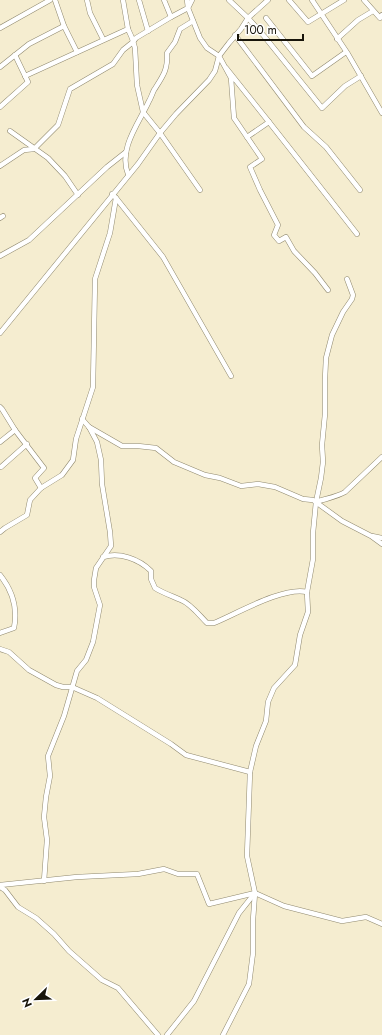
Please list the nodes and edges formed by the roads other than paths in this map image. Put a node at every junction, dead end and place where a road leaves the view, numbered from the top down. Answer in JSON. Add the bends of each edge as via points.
{"nodes":[{"id":1,"x":50,"y":0,"type":"edge"},
{"id":2,"x":55,"y":0,"type":"edge"},
{"id":3,"x":87,"y":0,"type":"edge"},
{"id":4,"x":123,"y":0,"type":"edge"},
{"id":5,"x":139,"y":0,"type":"edge"},
{"id":6,"x":164,"y":0,"type":"edge"},
{"id":7,"x":187,"y":0,"type":"edge"},
{"id":8,"x":192,"y":0,"type":"edge"},
{"id":9,"x":230,"y":0,"type":"edge"},
{"id":10,"x":268,"y":0,"type":"edge"},
{"id":11,"x":289,"y":0,"type":"edge"},
{"id":12,"x":312,"y":0,"type":"edge"},
{"id":13,"x":344,"y":0,"type":"edge"},
{"id":14,"x":364,"y":0,"type":"edge"},
{"id":15,"x":188,"y":8,"type":"junction"},
{"id":16,"x":373,"y":11,"type":"junction"},
{"id":17,"x":321,"y":14,"type":"junction"},
{"id":18,"x":382,"y":15,"type":"edge"},
{"id":19,"x":171,"y":17,"type":"junction"},
{"id":20,"x":248,"y":18,"type":"junction"},
{"id":21,"x":266,"y":18,"type":"dead end"},
{"id":22,"x":193,"y":21,"type":"junction"},
{"id":23,"x":64,"y":26,"type":"junction"},
{"id":24,"x":0,"y":28,"type":"edge"},
{"id":25,"x":128,"y":29,"type":"junction"},
{"id":26,"x":148,"y":32,"type":"junction"},
{"id":27,"x":236,"y":35,"type":"junction"},
{"id":28,"x":103,"y":39,"type":"junction"},
{"id":29,"x":337,"y":39,"type":"junction"},
{"id":30,"x":133,"y":42,"type":"junction"},
{"id":31,"x":77,"y":52,"type":"junction"},
{"id":32,"x":346,"y":52,"type":"junction"},
{"id":33,"x":15,"y":55,"type":"junction"},
{"id":34,"x":220,"y":56,"type":"junction"},
{"id":35,"x":0,"y":67,"type":"edge"},
{"id":36,"x":226,"y":68,"type":"junction"},
{"id":37,"x":25,"y":76,"type":"junction"},
{"id":38,"x":362,"y":76,"type":"junction"},
{"id":39,"x":0,"y":107,"type":"edge"},
{"id":40,"x":143,"y":112,"type":"junction"},
{"id":41,"x":382,"y":113,"type":"edge"},
{"id":42,"x":269,"y":122,"type":"junction"},
{"id":43,"x":10,"y":131,"type":"dead end"},
{"id":44,"x":160,"y":133,"type":"junction"},
{"id":45,"x":247,"y":137,"type":"junction"},
{"id":46,"x":35,"y":148,"type":"junction"},
{"id":47,"x":126,"y":152,"type":"junction"},
{"id":48,"x":0,"y":166,"type":"edge"},
{"id":49,"x":128,"y":174,"type":"junction"},
{"id":50,"x":200,"y":190,"type":"dead end"},
{"id":51,"x":360,"y":190,"type":"dead end"},
{"id":52,"x":112,"y":194,"type":"junction"},
{"id":53,"x":78,"y":195,"type":"junction"},
{"id":54,"x":116,"y":198,"type":"junction"},
{"id":55,"x":357,"y":234,"type":"dead end"},
{"id":56,"x":0,"y":256,"type":"edge"},
{"id":57,"x":347,"y":279,"type":"dead end"},
{"id":58,"x":328,"y":290,"type":"dead end"},
{"id":59,"x":0,"y":332,"type":"edge"},
{"id":60,"x":231,"y":376,"type":"dead end"},
{"id":61,"x":0,"y":407,"type":"edge"},
{"id":62,"x":82,"y":419,"type":"junction"},
{"id":63,"x":89,"y":427,"type":"junction"},
{"id":64,"x":15,"y":430,"type":"junction"},
{"id":65,"x":0,"y":442,"type":"edge"},
{"id":66,"x":27,"y":444,"type":"junction"},
{"id":67,"x":382,"y":457,"type":"edge"},
{"id":68,"x":0,"y":467,"type":"edge"},
{"id":69,"x":41,"y":488,"type":"junction"},
{"id":70,"x":316,"y":502,"type":"junction"},
{"id":71,"x":0,"y":532,"type":"edge"},
{"id":72,"x":371,"y":536,"type":"junction"},
{"id":73,"x":382,"y":538,"type":"edge"},
{"id":74,"x":382,"y":544,"type":"edge"},
{"id":75,"x":103,"y":557,"type":"junction"},
{"id":76,"x":0,"y":575,"type":"edge"},
{"id":77,"x":307,"y":592,"type":"junction"},
{"id":78,"x":0,"y":632,"type":"edge"},
{"id":79,"x":0,"y":648,"type":"edge"},
{"id":80,"x":72,"y":687,"type":"junction"},
{"id":81,"x":250,"y":772,"type":"junction"},
{"id":82,"x":44,"y":881,"type":"junction"},
{"id":83,"x":0,"y":886,"type":"edge"},
{"id":84,"x":255,"y":893,"type":"junction"},
{"id":85,"x":382,"y":924,"type":"edge"},
{"id":86,"x":158,"y":1035,"type":"edge"},
{"id":87,"x":167,"y":1035,"type":"edge"},
{"id":88,"x":224,"y":1035,"type":"edge"}],
"edges":[{"from":1,"to":24,"type":"street"},
{"from":2,"to":23,"type":"street"},
{"from":3,"to":28,"type":"street","via":[[90,13]]},
{"from":4,"to":25,"type":"street"},
{"from":5,"to":26,"type":"street"},
{"from":6,"to":19,"type":"street"},
{"from":7,"to":15,"type":"street"},
{"from":8,"to":15,"type":"street"},
{"from":9,"to":20,"type":"street"},
{"from":10,"to":20,"type":"street"},
{"from":11,"to":17,"type":"street","via":[[308,22]]},
{"from":12,"to":17,"type":"street"},
{"from":13,"to":17,"type":"street"},
{"from":14,"to":16,"type":"street"},
{"from":15,"to":19,"type":"street"},
{"from":15,"to":22,"type":"street"},
{"from":16,"to":18,"type":"street","via":[[380,18]]},
{"from":16,"to":29,"type":"street","via":[[358,20]]},
{"from":17,"to":29,"type":"street"},
{"from":19,"to":26,"type":"street"},
{"from":20,"to":27,"type":"street"},
{"from":20,"to":38,"type":"street","via":[[322,108],[345,86]]},
{"from":21,"to":32,"type":"street","via":[[312,76]]},
{"from":22,"to":34,"type":"street","via":[[207,48]]},
{"from":22,"to":40,"type":"street","via":[[180,29],[167,53],[168,64],[164,75]]},
{"from":23,"to":31,"type":"street"},
{"from":23,"to":33,"type":"street","via":[[29,44]]},
{"from":25,"to":28,"type":"street"},
{"from":25,"to":30,"type":"street"},
{"from":26,"to":30,"type":"street"},
{"from":27,"to":34,"type":"street"},
{"from":27,"to":51,"type":"street","via":[[304,127],[326,147]]},
{"from":28,"to":31,"type":"street"},
{"from":29,"to":32,"type":"street"},
{"from":30,"to":40,"type":"street","via":[[137,85]]},
{"from":30,"to":46,"type":"street","via":[[112,64],[70,89],[58,125]]},
{"from":31,"to":37,"type":"street"},
{"from":32,"to":38,"type":"street"},
{"from":33,"to":35,"type":"street"},
{"from":33,"to":37,"type":"street"},
{"from":34,"to":36,"type":"street"},
{"from":34,"to":44,"type":"street","via":[[209,80]]},
{"from":36,"to":42,"type":"street"},
{"from":36,"to":45,"type":"street","via":[[231,78],[234,118]]},
{"from":37,"to":39,"type":"street","via":[[28,82]]},
{"from":38,"to":41,"type":"street"},
{"from":40,"to":44,"type":"street"},
{"from":40,"to":47,"type":"street"},
{"from":42,"to":45,"type":"street"},
{"from":42,"to":55,"type":"street"},
{"from":43,"to":46,"type":"street"},
{"from":44,"to":49,"type":"street"},
{"from":44,"to":50,"type":"street"},
{"from":45,"to":58,"type":"street","via":[[262,159],[250,167],[278,225],[274,235],[279,241],[286,237],[294,251]]},
{"from":46,"to":48,"type":"street","via":[[24,150]]},
{"from":46,"to":53,"type":"street","via":[[65,176]]},
{"from":47,"to":49,"type":"street"},
{"from":47,"to":53,"type":"street","via":[[107,166]]},
{"from":49,"to":52,"type":"street"},
{"from":52,"to":54,"type":"street"},
{"from":52,"to":59,"type":"street"},
{"from":53,"to":56,"type":"street","via":[[28,240]]},
{"from":54,"to":60,"type":"street","via":[[163,256]]},
{"from":54,"to":62,"type":"street","via":[[110,233],[95,279],[93,386]]},
{"from":57,"to":70,"type":"street","via":[[352,299],[332,335],[326,358],[323,462]]},
{"from":61,"to":64,"type":"street"},
{"from":62,"to":63,"type":"street"},
{"from":62,"to":69,"type":"street","via":[[73,460],[62,475]]},
{"from":63,"to":70,"type":"street","via":[[122,446],[156,448],[174,462],[205,475],[241,486],[258,484],[275,487]]},
{"from":63,"to":75,"type":"street","via":[[97,442],[101,460],[110,532],[111,546]]},
{"from":64,"to":65,"type":"street"},
{"from":64,"to":66,"type":"street"},
{"from":66,"to":68,"type":"street"},
{"from":66,"to":69,"type":"street","via":[[44,468],[35,478]]},
{"from":67,"to":70,"type":"street","via":[[345,492]]},
{"from":69,"to":71,"type":"street","via":[[30,500],[27,515]]},
{"from":70,"to":72,"type":"street","via":[[342,521]]},
{"from":70,"to":77,"type":"street","via":[[313,559]]},
{"from":72,"to":73,"type":"street"},
{"from":72,"to":74,"type":"street"},
{"from":75,"to":77,"type":"street","via":[[126,557],[145,565],[151,571],[155,588],[182,600],[207,623],[214,623],[273,597],[300,591]]},
{"from":75,"to":80,"type":"street","via":[[96,568],[94,580],[100,605],[93,642],[86,660],[77,671]]},
{"from":76,"to":78,"type":"street","via":[[14,600],[16,616],[14,628]]},
{"from":77,"to":81,"type":"street","via":[[308,612],[300,635],[295,665],[274,688],[268,702],[266,720]]},
{"from":79,"to":80,"type":"street","via":[[9,652],[29,670],[56,685]]},
{"from":80,"to":81,"type":"street","via":[[97,698],[186,754]]},
{"from":80,"to":82,"type":"street","via":[[48,756],[50,776],[44,817],[47,840]]},
{"from":81,"to":84,"type":"street","via":[[247,856]]},
{"from":82,"to":83,"type":"street"},
{"from":82,"to":84,"type":"street","via":[[138,874],[164,869],[178,874],[197,874],[209,904]]},
{"from":83,"to":86,"type":"street","via":[[18,907],[36,918],[102,980],[118,988]]},
{"from":84,"to":85,"type":"street","via":[[284,906],[342,921],[366,917]]},
{"from":84,"to":87,"type":"street","via":[[239,912],[194,1001]]},
{"from":84,"to":88,"type":"street","via":[[249,984]]}]}
